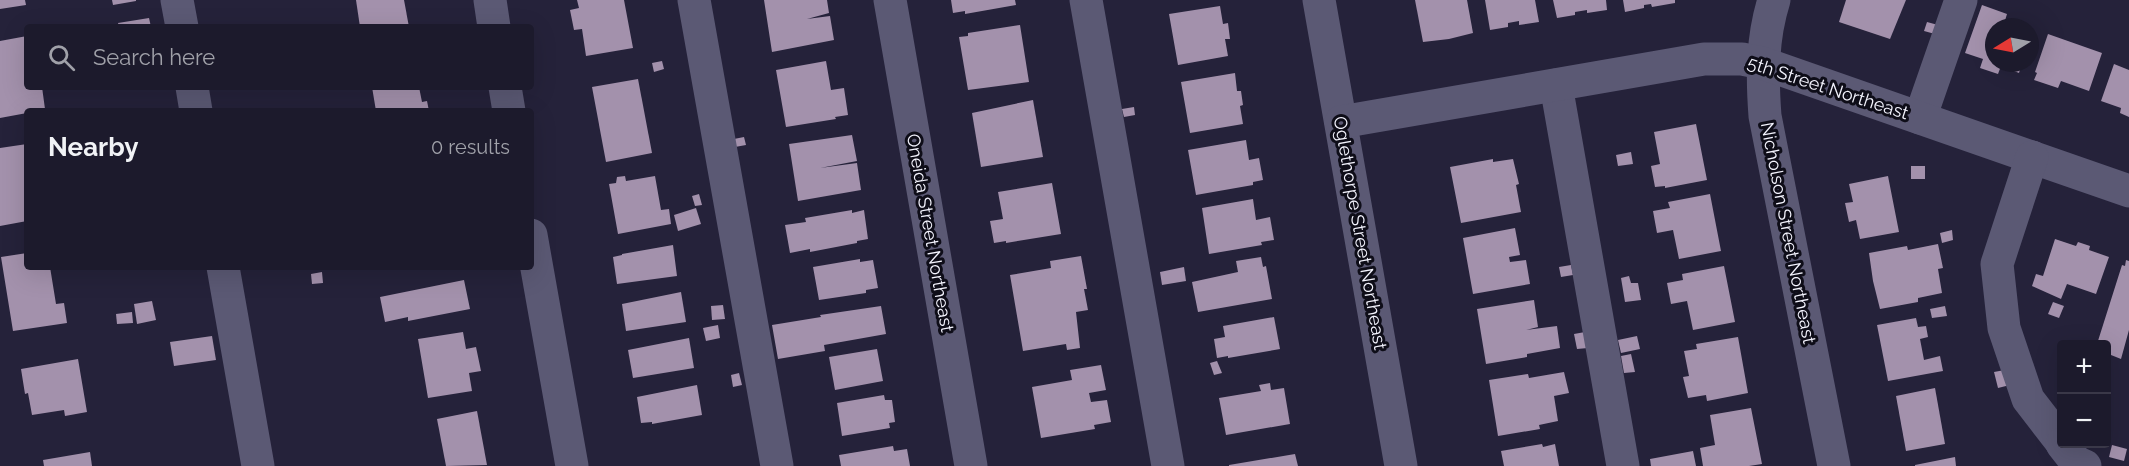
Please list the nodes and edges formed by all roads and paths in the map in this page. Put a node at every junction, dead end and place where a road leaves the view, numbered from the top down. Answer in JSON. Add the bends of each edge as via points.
{"nodes":[{"id":1,"x":177,"y":0,"type":"edge"},
{"id":2,"x":489,"y":0,"type":"edge"},
{"id":3,"x":694,"y":0,"type":"edge"},
{"id":4,"x":890,"y":0,"type":"edge"},
{"id":5,"x":1086,"y":0,"type":"edge"},
{"id":6,"x":1319,"y":0,"type":"edge"},
{"id":7,"x":1774,"y":0,"type":"edge"},
{"id":8,"x":1960,"y":0,"type":"edge"},
{"id":9,"x":181,"y":24,"type":"edge"},
{"id":10,"x":493,"y":24,"type":"edge"},
{"id":11,"x":1762,"y":63,"type":"junction"},
{"id":12,"x":1556,"y":85,"type":"junction"},
{"id":13,"x":192,"y":90,"type":"edge"},
{"id":14,"x":506,"y":90,"type":"edge"},
{"id":15,"x":196,"y":108,"type":"edge"},
{"id":16,"x":508,"y":108,"type":"edge"},
{"id":17,"x":1920,"y":118,"type":"junction"},
{"id":18,"x":1341,"y":122,"type":"junction"},
{"id":19,"x":2032,"y":157,"type":"junction"},
{"id":20,"x":2129,"y":191,"type":"edge"},
{"id":21,"x":534,"y":252,"type":"edge"},
{"id":22,"x":224,"y":270,"type":"edge"},
{"id":23,"x":2072,"y":456,"type":"edge"},
{"id":24,"x":258,"y":466,"type":"edge"},
{"id":25,"x":572,"y":466,"type":"edge"},
{"id":26,"x":777,"y":466,"type":"edge"},
{"id":27,"x":971,"y":466,"type":"edge"},
{"id":28,"x":1168,"y":466,"type":"edge"},
{"id":29,"x":1401,"y":466,"type":"edge"},
{"id":30,"x":1623,"y":466,"type":"edge"},
{"id":31,"x":1834,"y":466,"type":"edge"}],
"edges":[{"from":1,"to":9,"type":"street"},
{"from":2,"to":10,"type":"street"},
{"from":3,"to":26,"type":"street"},
{"from":4,"to":27,"type":"street","name":"Oneida Street Northeast"},
{"from":5,"to":28,"type":"street"},
{"from":6,"to":18,"type":"street","name":"Oglethorpe Street Northeast"},
{"from":7,"to":11,"type":"street","name":"Nicholson Street Northeast"},
{"from":8,"to":17,"type":"street"},
{"from":11,"to":12,"type":"street","name":"5th Street Northeast","via":[[1704,59]]},
{"from":11,"to":17,"type":"street","name":"5th Street Northeast"},
{"from":11,"to":31,"type":"street","name":"Nicholson Street Northeast","via":[[1765,116]]},
{"from":12,"to":18,"type":"street","name":"5th Street Northeast"},
{"from":12,"to":30,"type":"street"},
{"from":13,"to":15,"type":"street"},
{"from":14,"to":16,"type":"street"},
{"from":17,"to":19,"type":"street","name":"5th Street Northeast"},
{"from":18,"to":29,"type":"street","name":"Oglethorpe Street Northeast"},
{"from":19,"to":20,"type":"street","name":"5th Street Northeast"},
{"from":19,"to":23,"type":"street","via":[[1997,264],[2004,328],[2028,399]]},
{"from":21,"to":25,"type":"street"},
{"from":22,"to":24,"type":"street"}]}
